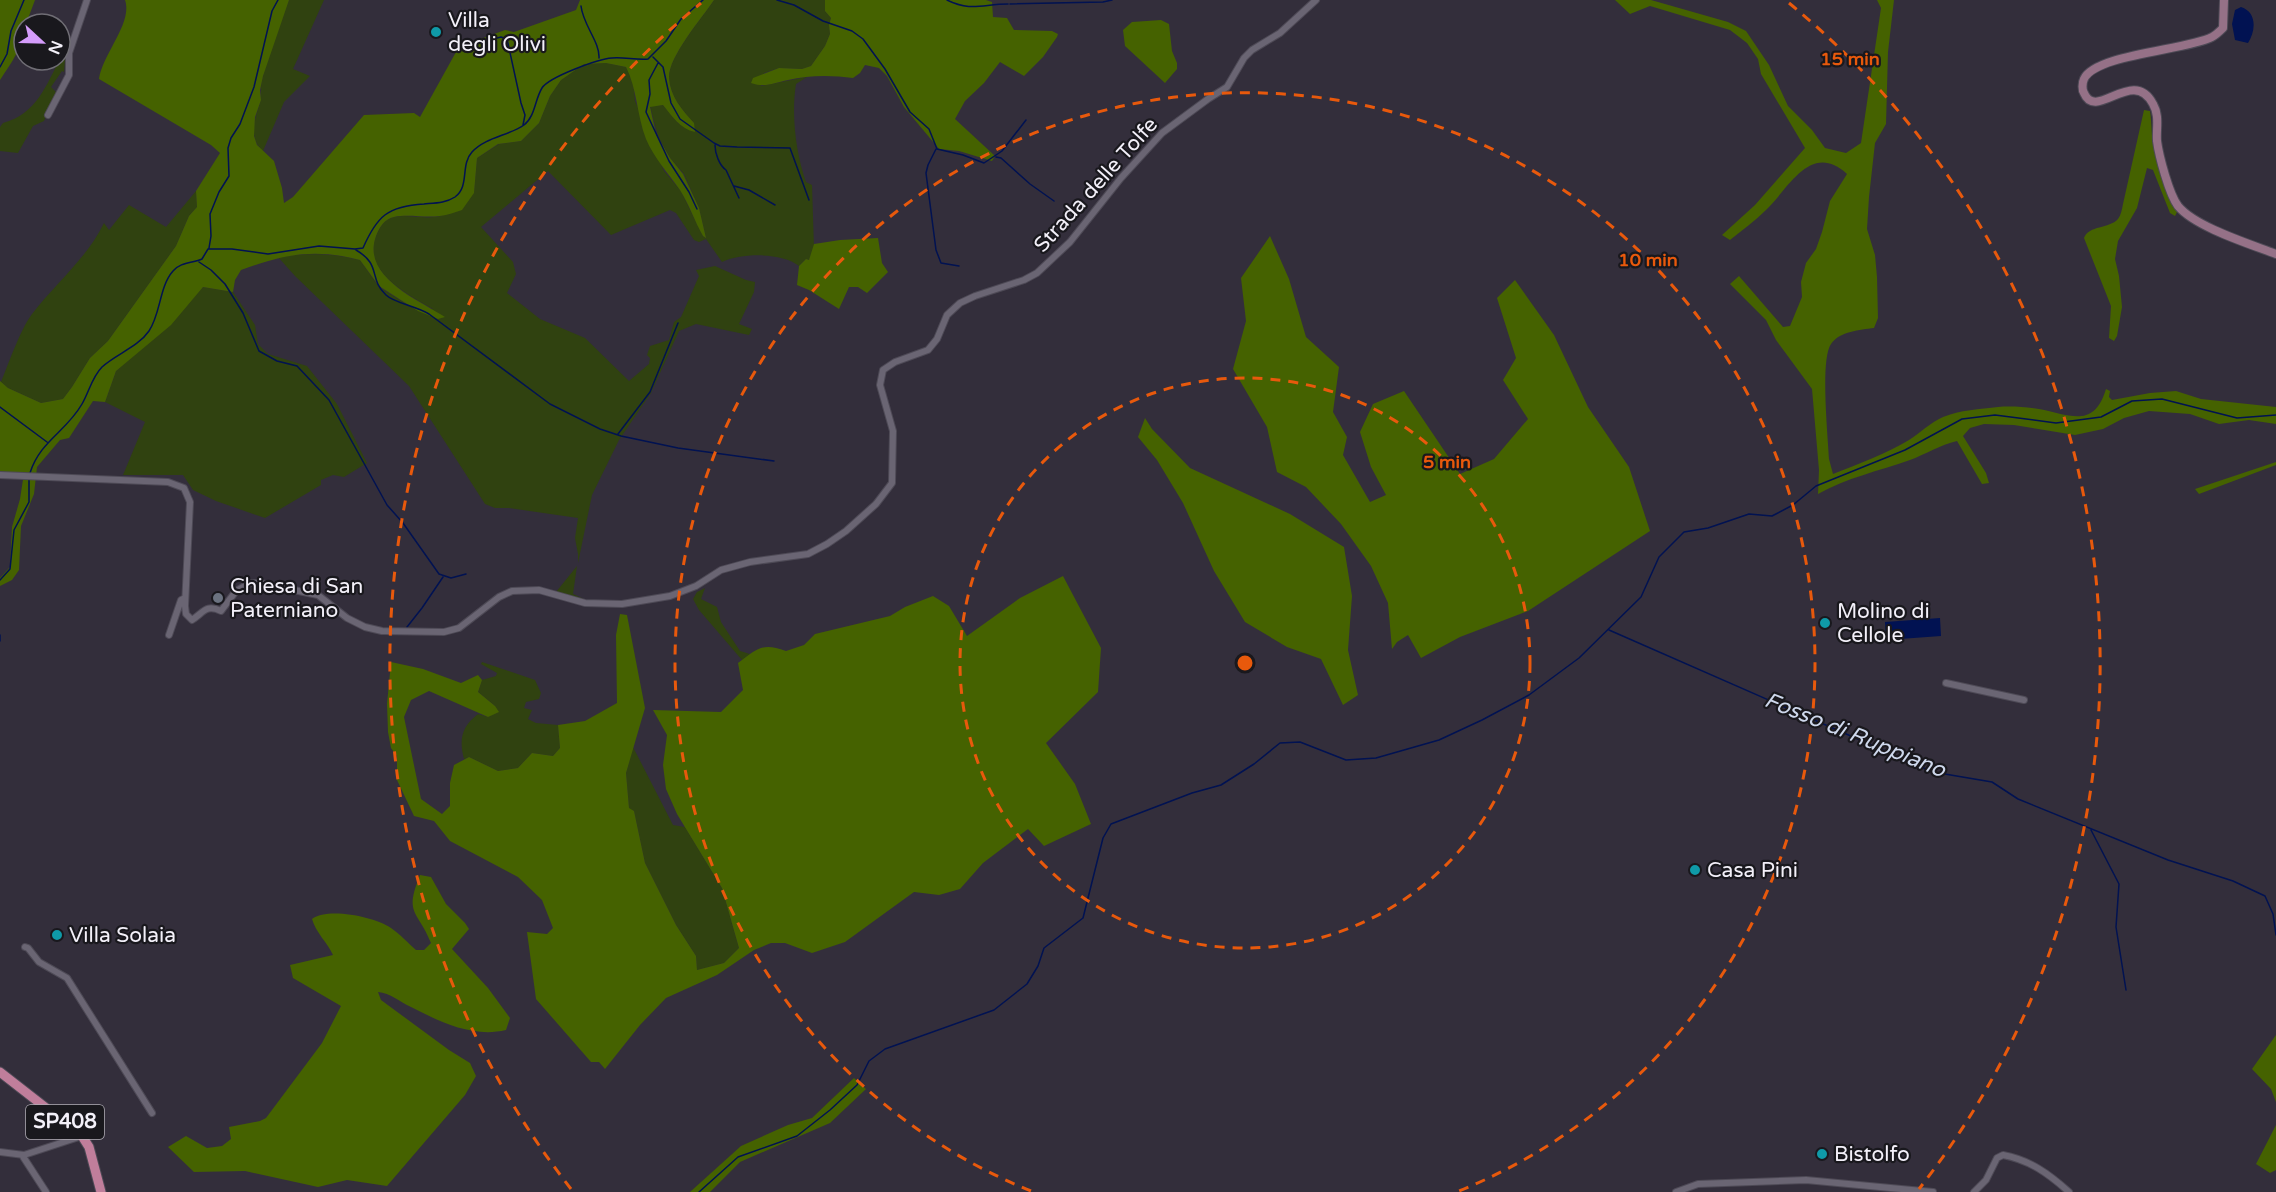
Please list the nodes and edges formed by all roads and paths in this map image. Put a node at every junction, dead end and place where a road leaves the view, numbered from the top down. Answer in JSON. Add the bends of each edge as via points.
{"nodes":[{"id":1,"x":87,"y":0,"type":"edge"},
{"id":2,"x":1316,"y":0,"type":"edge"},
{"id":3,"x":2224,"y":0,"type":"edge"},
{"id":4,"x":48,"y":115,"type":"dead end"},
{"id":5,"x":2276,"y":254,"type":"edge"},
{"id":6,"x":0,"y":475,"type":"edge"},
{"id":7,"x":185,"y":598,"type":"junction"},
{"id":8,"x":169,"y":635,"type":"dead end"},
{"id":9,"x":1946,"y":683,"type":"dead end"},
{"id":10,"x":2024,"y":700,"type":"dead end"},
{"id":11,"x":25,"y":947,"type":"dead end"},
{"id":12,"x":0,"y":1072,"type":"edge"},
{"id":13,"x":152,"y":1113,"type":"dead end"},
{"id":14,"x":82,"y":1136,"type":"junction"},
{"id":15,"x":0,"y":1152,"type":"edge"},
{"id":16,"x":22,"y":1155,"type":"junction"},
{"id":17,"x":46,"y":1192,"type":"edge"},
{"id":18,"x":100,"y":1192,"type":"edge"},
{"id":19,"x":1676,"y":1192,"type":"edge"},
{"id":20,"x":1933,"y":1192,"type":"edge"},
{"id":21,"x":1974,"y":1192,"type":"edge"},
{"id":22,"x":2069,"y":1192,"type":"edge"}],
"edges":[{"from":1,"to":4,"type":"street","via":[[69,53],[69,75]]},
{"from":2,"to":7,"type":"street","name":"Strada delle Tolfe","via":[[1280,33],[1252,50],[1227,87],[1162,133],[1079,232],[1037,273],[960,303],[947,315],[931,347],[884,370],[880,385],[893,437],[892,483],[846,531],[808,554],[750,562],[721,570],[684,592],[619,605],[585,603],[539,590],[512,591],[459,627],[435,633],[365,627],[318,595],[260,583],[250,583],[236,591],[221,611],[205,608],[192,620],[186,614]]},
{"from":3,"to":5,"type":"main road","via":[[2223,28],[2212,38],[2100,67],[2084,79],[2082,91],[2093,102],[2124,90],[2145,95],[2153,104],[2158,146],[2179,208],[2213,229]]},
{"from":6,"to":7,"type":"street","via":[[168,482],[184,488],[190,509]]},
{"from":7,"to":8,"type":"street"},
{"from":9,"to":10,"type":"street"},
{"from":11,"to":13,"type":"street","via":[[39,962],[68,978]]},
{"from":12,"to":14,"type":"main road","number":"SP408"},
{"from":14,"to":16,"type":"street"},
{"from":14,"to":18,"type":"main road","number":"SP408","via":[[90,1150]]},
{"from":15,"to":16,"type":"street"},
{"from":16,"to":17,"type":"street"},
{"from":19,"to":20,"type":"street","via":[[1698,1184],[1806,1180]]},
{"from":21,"to":22,"type":"street","via":[[2003,1155],[2031,1163]]}]}
